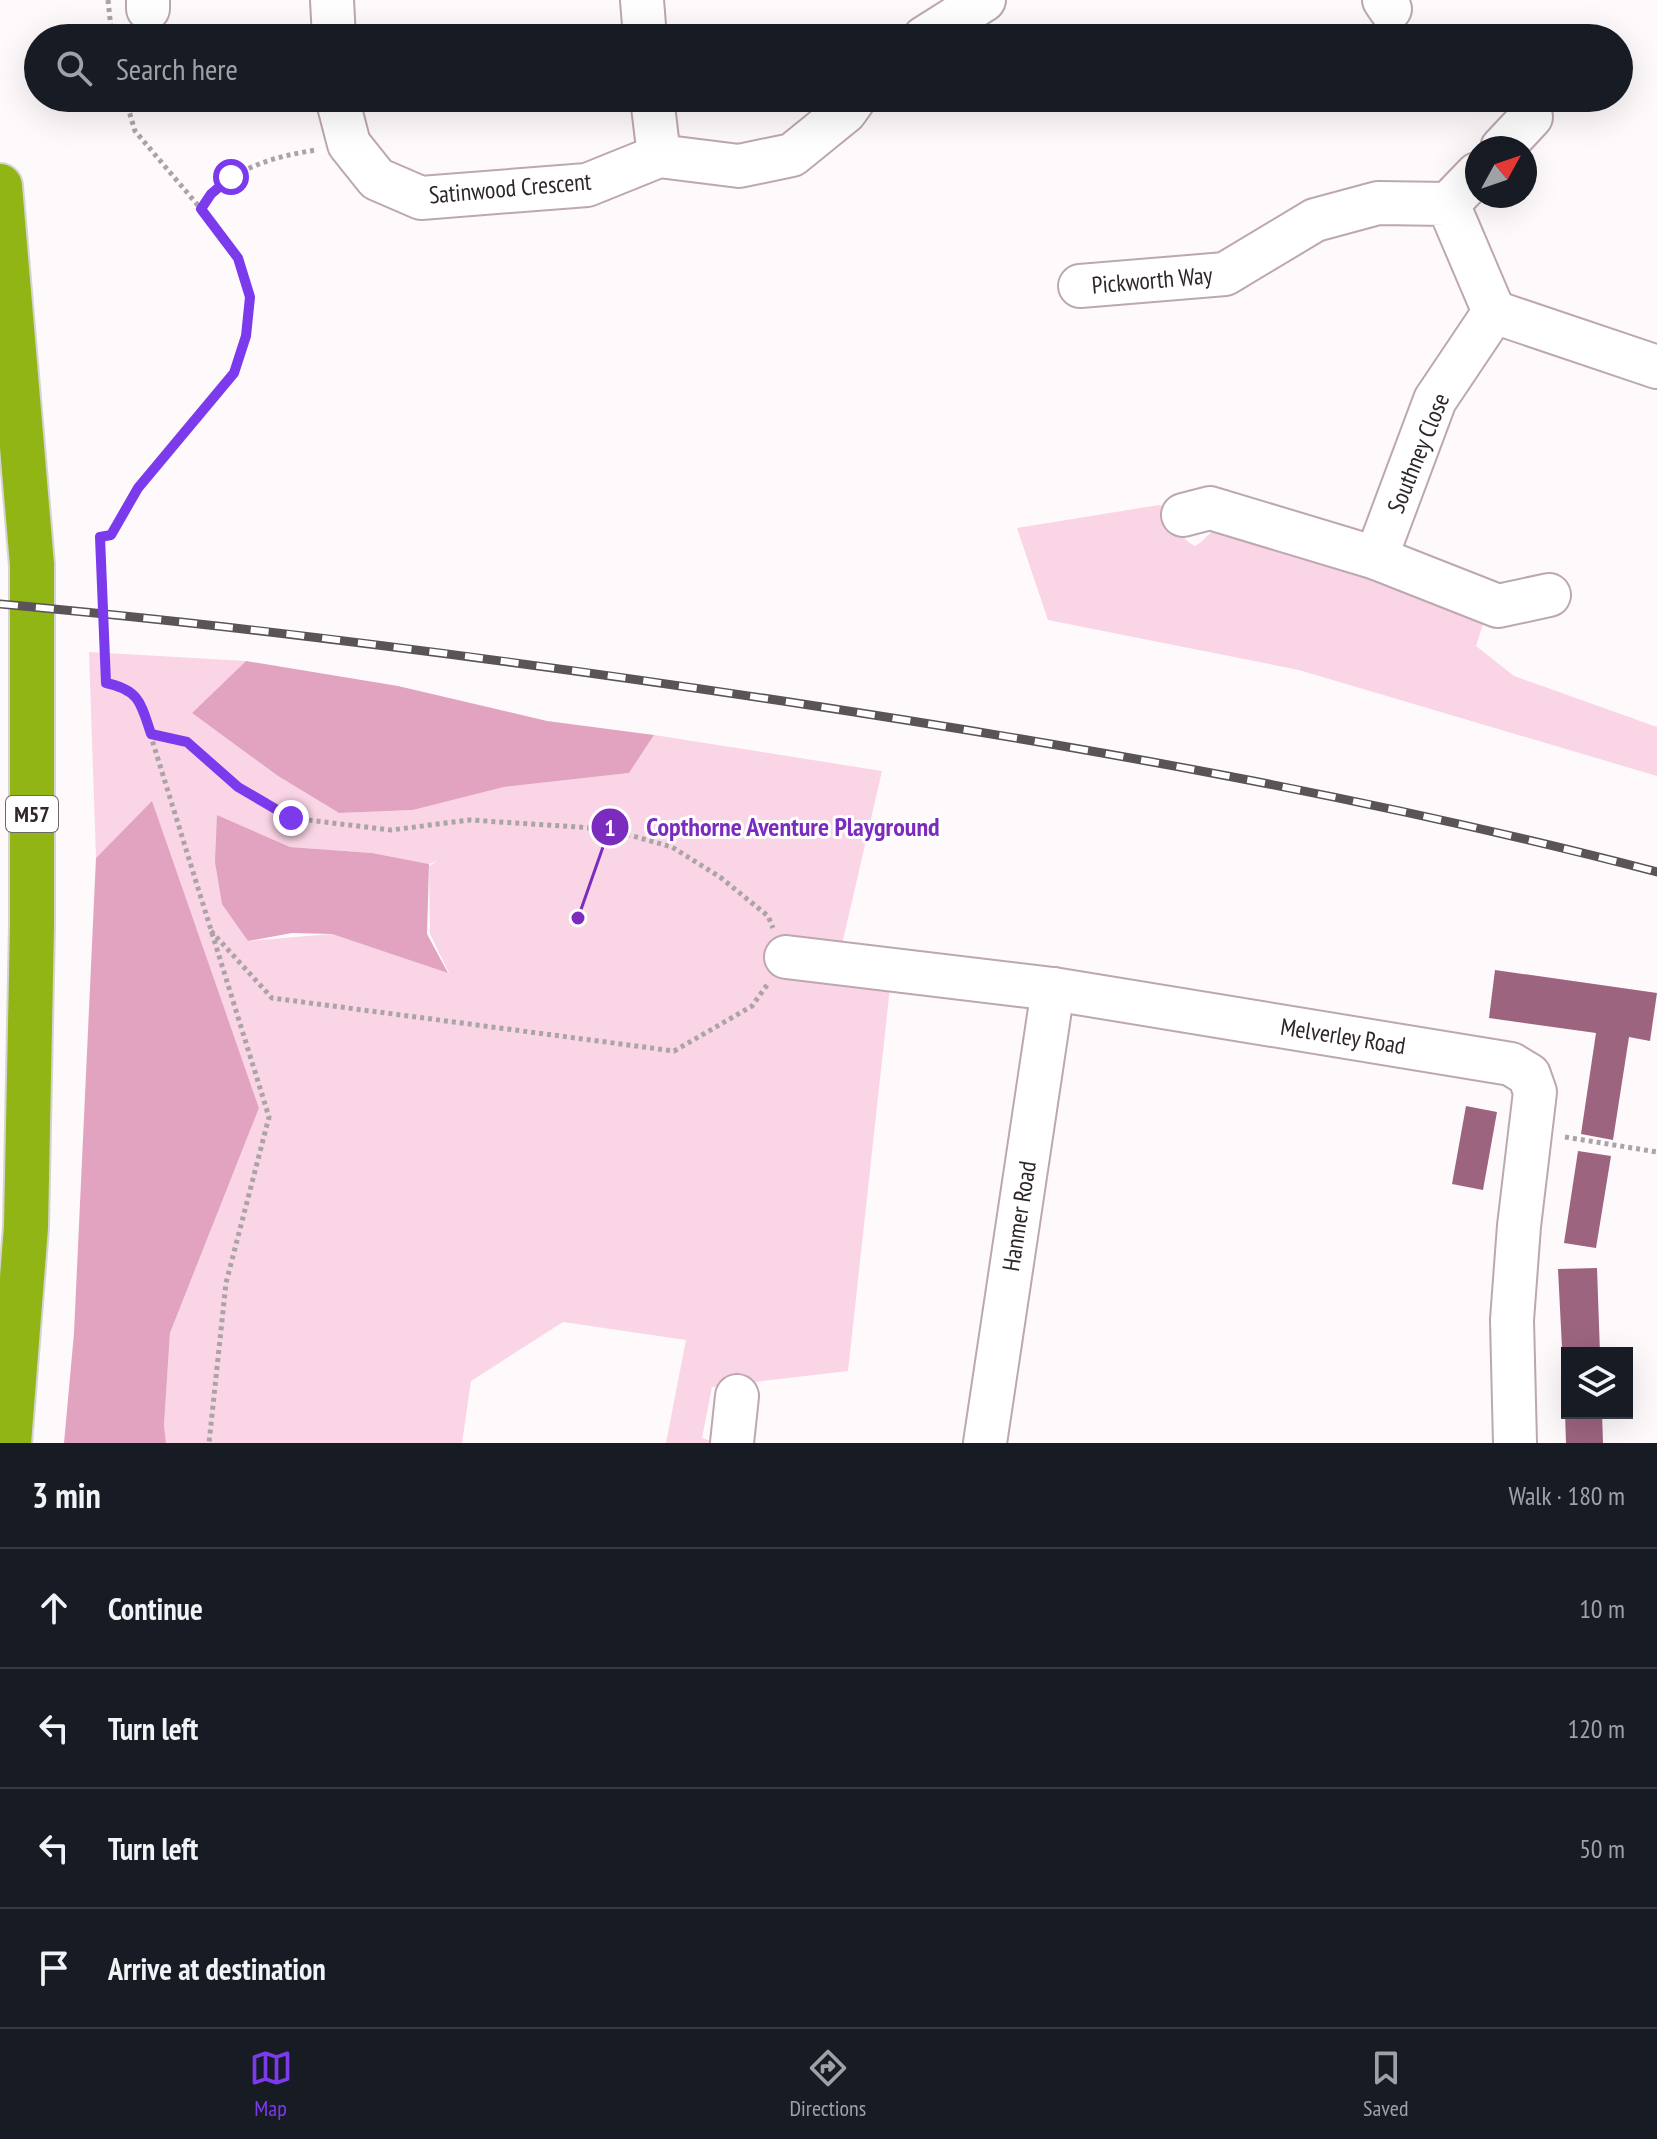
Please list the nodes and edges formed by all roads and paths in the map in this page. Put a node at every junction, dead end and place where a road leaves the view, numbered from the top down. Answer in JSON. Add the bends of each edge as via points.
{"nodes":[{"id":1,"x":108,"y":0,"type":"edge"},
{"id":2,"x":332,"y":0,"type":"edge"},
{"id":3,"x":642,"y":0,"type":"edge"},
{"id":4,"x":984,"y":0,"type":"edge"},
{"id":5,"x":111,"y":24,"type":"edge"},
{"id":6,"x":333,"y":24,"type":"edge"},
{"id":7,"x":644,"y":24,"type":"edge"},
{"id":8,"x":946,"y":24,"type":"edge"},
{"id":9,"x":129,"y":112,"type":"edge"},
{"id":10,"x":341,"y":112,"type":"edge"},
{"id":11,"x":654,"y":112,"type":"edge"},
{"id":12,"x":845,"y":112,"type":"edge"},
{"id":13,"x":1531,"y":117,"type":"dead end"},
{"id":14,"x":1513,"y":136,"type":"edge"},
{"id":15,"x":349,"y":144,"type":"junction"},
{"id":16,"x":659,"y":156,"type":"junction"},
{"id":17,"x":0,"y":186,"type":"edge"},
{"id":18,"x":1465,"y":186,"type":"edge"},
{"id":19,"x":1448,"y":204,"type":"junction"},
{"id":20,"x":201,"y":209,"type":"junction"},
{"id":21,"x":1080,"y":286,"type":"dead end"},
{"id":22,"x":1494,"y":312,"type":"junction"},
{"id":23,"x":1657,"y":367,"type":"edge"},
{"id":24,"x":1183,"y":515,"type":"dead end"},
{"id":25,"x":1376,"y":558,"type":"junction"},
{"id":26,"x":1549,"y":595,"type":"dead end"},
{"id":27,"x":151,"y":734,"type":"junction"},
{"id":28,"x":211,"y":931,"type":"junction"},
{"id":29,"x":786,"y":957,"type":"joint"},
{"id":30,"x":1053,"y":989,"type":"junction"},
{"id":31,"x":752,"y":1006,"type":"dead end"},
{"id":32,"x":1532,"y":1132,"type":"junction"},
{"id":33,"x":1657,"y":1152,"type":"edge"},
{"id":34,"x":737,"y":1396,"type":"dead end"},
{"id":35,"x":9,"y":1443,"type":"edge"},
{"id":36,"x":209,"y":1443,"type":"edge"},
{"id":37,"x":732,"y":1443,"type":"edge"},
{"id":38,"x":985,"y":1443,"type":"edge"},
{"id":39,"x":1506,"y":1443,"type":"edge"},
{"id":40,"x":1515,"y":1443,"type":"edge"}],
"edges":[{"from":1,"to":5,"type":"path"},
{"from":2,"to":6,"type":"street"},
{"from":3,"to":7,"type":"street"},
{"from":4,"to":8,"type":"street"},
{"from":9,"to":20,"type":"path","via":[[135,131]]},
{"from":10,"to":15,"type":"street","name":"Satinwood Crescent"},
{"from":11,"to":16,"type":"street"},
{"from":12,"to":16,"type":"street","name":"Satinwood Crescent","via":[[792,155],[739,166]]},
{"from":13,"to":14,"type":"street"},
{"from":15,"to":16,"type":"street","name":"Satinwood Crescent","via":[[377,179],[421,198],[587,185]]},
{"from":15,"to":20,"type":"path","via":[[275,157],[231,177]]},
{"from":17,"to":35,"type":"highway","number":"M57","via":[[32,565],[26,1227]]},
{"from":18,"to":19,"type":"street"},
{"from":19,"to":21,"type":"street","name":"Pickworth Way","via":[[1378,203],[1315,220],[1225,274]]},
{"from":19,"to":22,"type":"street"},
{"from":20,"to":27,"type":"path","via":[[238,258],[250,297],[246,336],[234,373],[138,488],[111,535],[100,537],[106,683],[125,687],[140,701]]},
{"from":22,"to":23,"type":"street"},
{"from":22,"to":25,"type":"street","name":"Southney Close","via":[[1435,400]]},
{"from":24,"to":25,"type":"street","via":[[1210,508]]},
{"from":25,"to":26,"type":"street","via":[[1498,606]]},
{"from":27,"to":28,"type":"path"},
{"from":27,"to":29,"type":"path","via":[[187,742],[238,787],[291,818],[391,830],[470,820],[608,829],[672,847],[768,916]]},
{"from":28,"to":31,"type":"path","via":[[272,998],[674,1051]]},
{"from":28,"to":36,"type":"path","via":[[269,1117],[226,1283]]},
{"from":29,"to":30,"type":"street","name":"Melverley Road"},
{"from":30,"to":32,"type":"street","name":"Melverley Road","via":[[1511,1064],[1529,1075],[1535,1092]]},
{"from":30,"to":38,"type":"street","name":"Hanmer Road"},
{"from":32,"to":33,"type":"path"},
{"from":32,"to":40,"type":"street","name":"Melverley Road","via":[[1512,1320]]},
{"from":34,"to":37,"type":"street"},
{"from":39,"to":40,"type":"street"}]}
